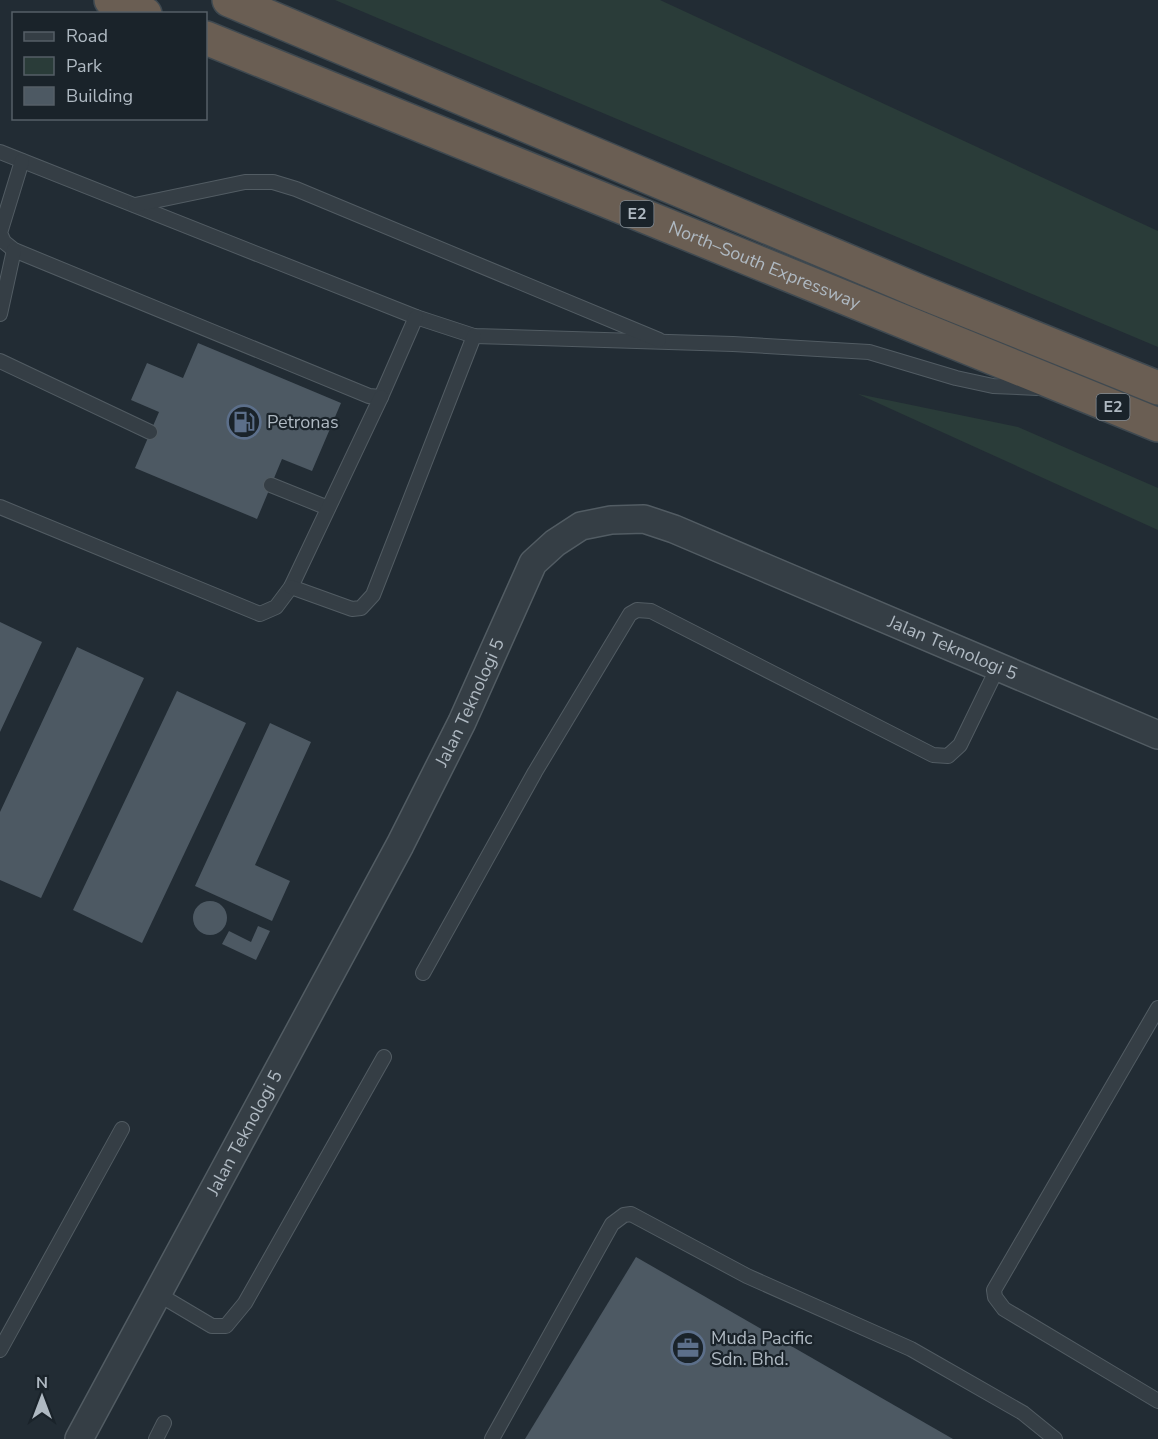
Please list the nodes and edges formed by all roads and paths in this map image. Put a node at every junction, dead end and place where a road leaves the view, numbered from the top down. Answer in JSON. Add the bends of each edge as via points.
{"nodes":[{"id":1,"x":111,"y":0,"type":"edge"},
{"id":2,"x":229,"y":0,"type":"edge"},
{"id":3,"x":140,"y":12,"type":"edge"},
{"id":4,"x":207,"y":38,"type":"edge"},
{"id":5,"x":0,"y":152,"type":"edge"},
{"id":6,"x":22,"y":161,"type":"junction"},
{"id":7,"x":135,"y":205,"type":"junction"},
{"id":8,"x":14,"y":250,"type":"junction"},
{"id":9,"x":921,"y":292,"type":"junction"},
{"id":10,"x":0,"y":314,"type":"edge"},
{"id":11,"x":416,"y":317,"type":"junction"},
{"id":12,"x":474,"y":336,"type":"junction"},
{"id":13,"x":667,"y":343,"type":"junction"},
{"id":14,"x":0,"y":362,"type":"edge"},
{"id":15,"x":1158,"y":364,"type":"edge"},
{"id":16,"x":1158,"y":388,"type":"edge"},
{"id":17,"x":1069,"y":389,"type":"junction"},
{"id":18,"x":381,"y":398,"type":"junction"},
{"id":19,"x":1158,"y":425,"type":"edge"},
{"id":20,"x":150,"y":432,"type":"dead end"},
{"id":21,"x":271,"y":485,"type":"dead end"},
{"id":22,"x":0,"y":507,"type":"edge"},
{"id":23,"x":328,"y":508,"type":"junction"},
{"id":24,"x":291,"y":587,"type":"junction"},
{"id":25,"x":998,"y":667,"type":"junction"},
{"id":26,"x":1158,"y":735,"type":"edge"},
{"id":27,"x":423,"y":973,"type":"dead end"},
{"id":28,"x":1158,"y":1008,"type":"edge"},
{"id":29,"x":384,"y":1057,"type":"dead end"},
{"id":30,"x":122,"y":1128,"type":"dead end"},
{"id":31,"x":158,"y":1294,"type":"junction"},
{"id":32,"x":0,"y":1350,"type":"edge"},
{"id":33,"x":1158,"y":1401,"type":"edge"},
{"id":34,"x":164,"y":1423,"type":"dead end"},
{"id":35,"x":80,"y":1439,"type":"edge"},
{"id":36,"x":156,"y":1439,"type":"edge"},
{"id":37,"x":492,"y":1439,"type":"edge"},
{"id":38,"x":1055,"y":1439,"type":"edge"}],
"edges":[{"from":1,"to":3,"type":"highway"},
{"from":2,"to":9,"type":"highway","name":"North–South Expressway","number":"E2"},
{"from":4,"to":17,"type":"highway","name":"North–South Expressway","number":"E2"},
{"from":5,"to":6,"type":"lane"},
{"from":6,"to":7,"type":"lane"},
{"from":6,"to":8,"type":"lane","via":[[0,232]]},
{"from":7,"to":11,"type":"lane"},
{"from":7,"to":13,"type":"lane","via":[[245,182],[273,182]]},
{"from":8,"to":10,"type":"lane"},
{"from":8,"to":18,"type":"lane"},
{"from":9,"to":15,"type":"highway","via":[[1054,324]]},
{"from":9,"to":16,"type":"highway","name":"North–South Expressway","number":"E2"},
{"from":11,"to":12,"type":"lane"},
{"from":11,"to":18,"type":"lane"},
{"from":12,"to":13,"type":"lane"},
{"from":12,"to":24,"type":"lane","via":[[374,595],[362,608],[352,609]]},
{"from":13,"to":17,"type":"lane","via":[[869,352],[993,386]]},
{"from":14,"to":20,"type":"lane"},
{"from":17,"to":19,"type":"highway","name":"North–South Expressway","number":"E2"},
{"from":18,"to":23,"type":"lane"},
{"from":21,"to":23,"type":"lane"},
{"from":22,"to":24,"type":"lane","via":[[260,614],[276,607]]},
{"from":23,"to":24,"type":"lane"},
{"from":25,"to":26,"type":"street","name":"Jalan Teknologi 5"},
{"from":25,"to":27,"type":"lane","via":[[960,745],[948,756],[941,756],[651,611],[637,610],[625,620],[535,772]]},
{"from":25,"to":31,"type":"street","name":"Jalan Teknologi 5","via":[[644,519],[582,526],[555,543],[533,563],[462,722],[400,845]]},
{"from":28,"to":33,"type":"lane","via":[[994,1290],[1004,1309]]},
{"from":29,"to":31,"type":"lane","via":[[245,1303],[226,1326],[212,1326]]},
{"from":30,"to":32,"type":"lane"},
{"from":31,"to":35,"type":"street","name":"Jalan Teknologi 5"},
{"from":34,"to":36,"type":"lane"},
{"from":37,"to":38,"type":"lane","via":[[612,1224],[631,1214],[747,1276],[911,1349],[1023,1413]]}]}
